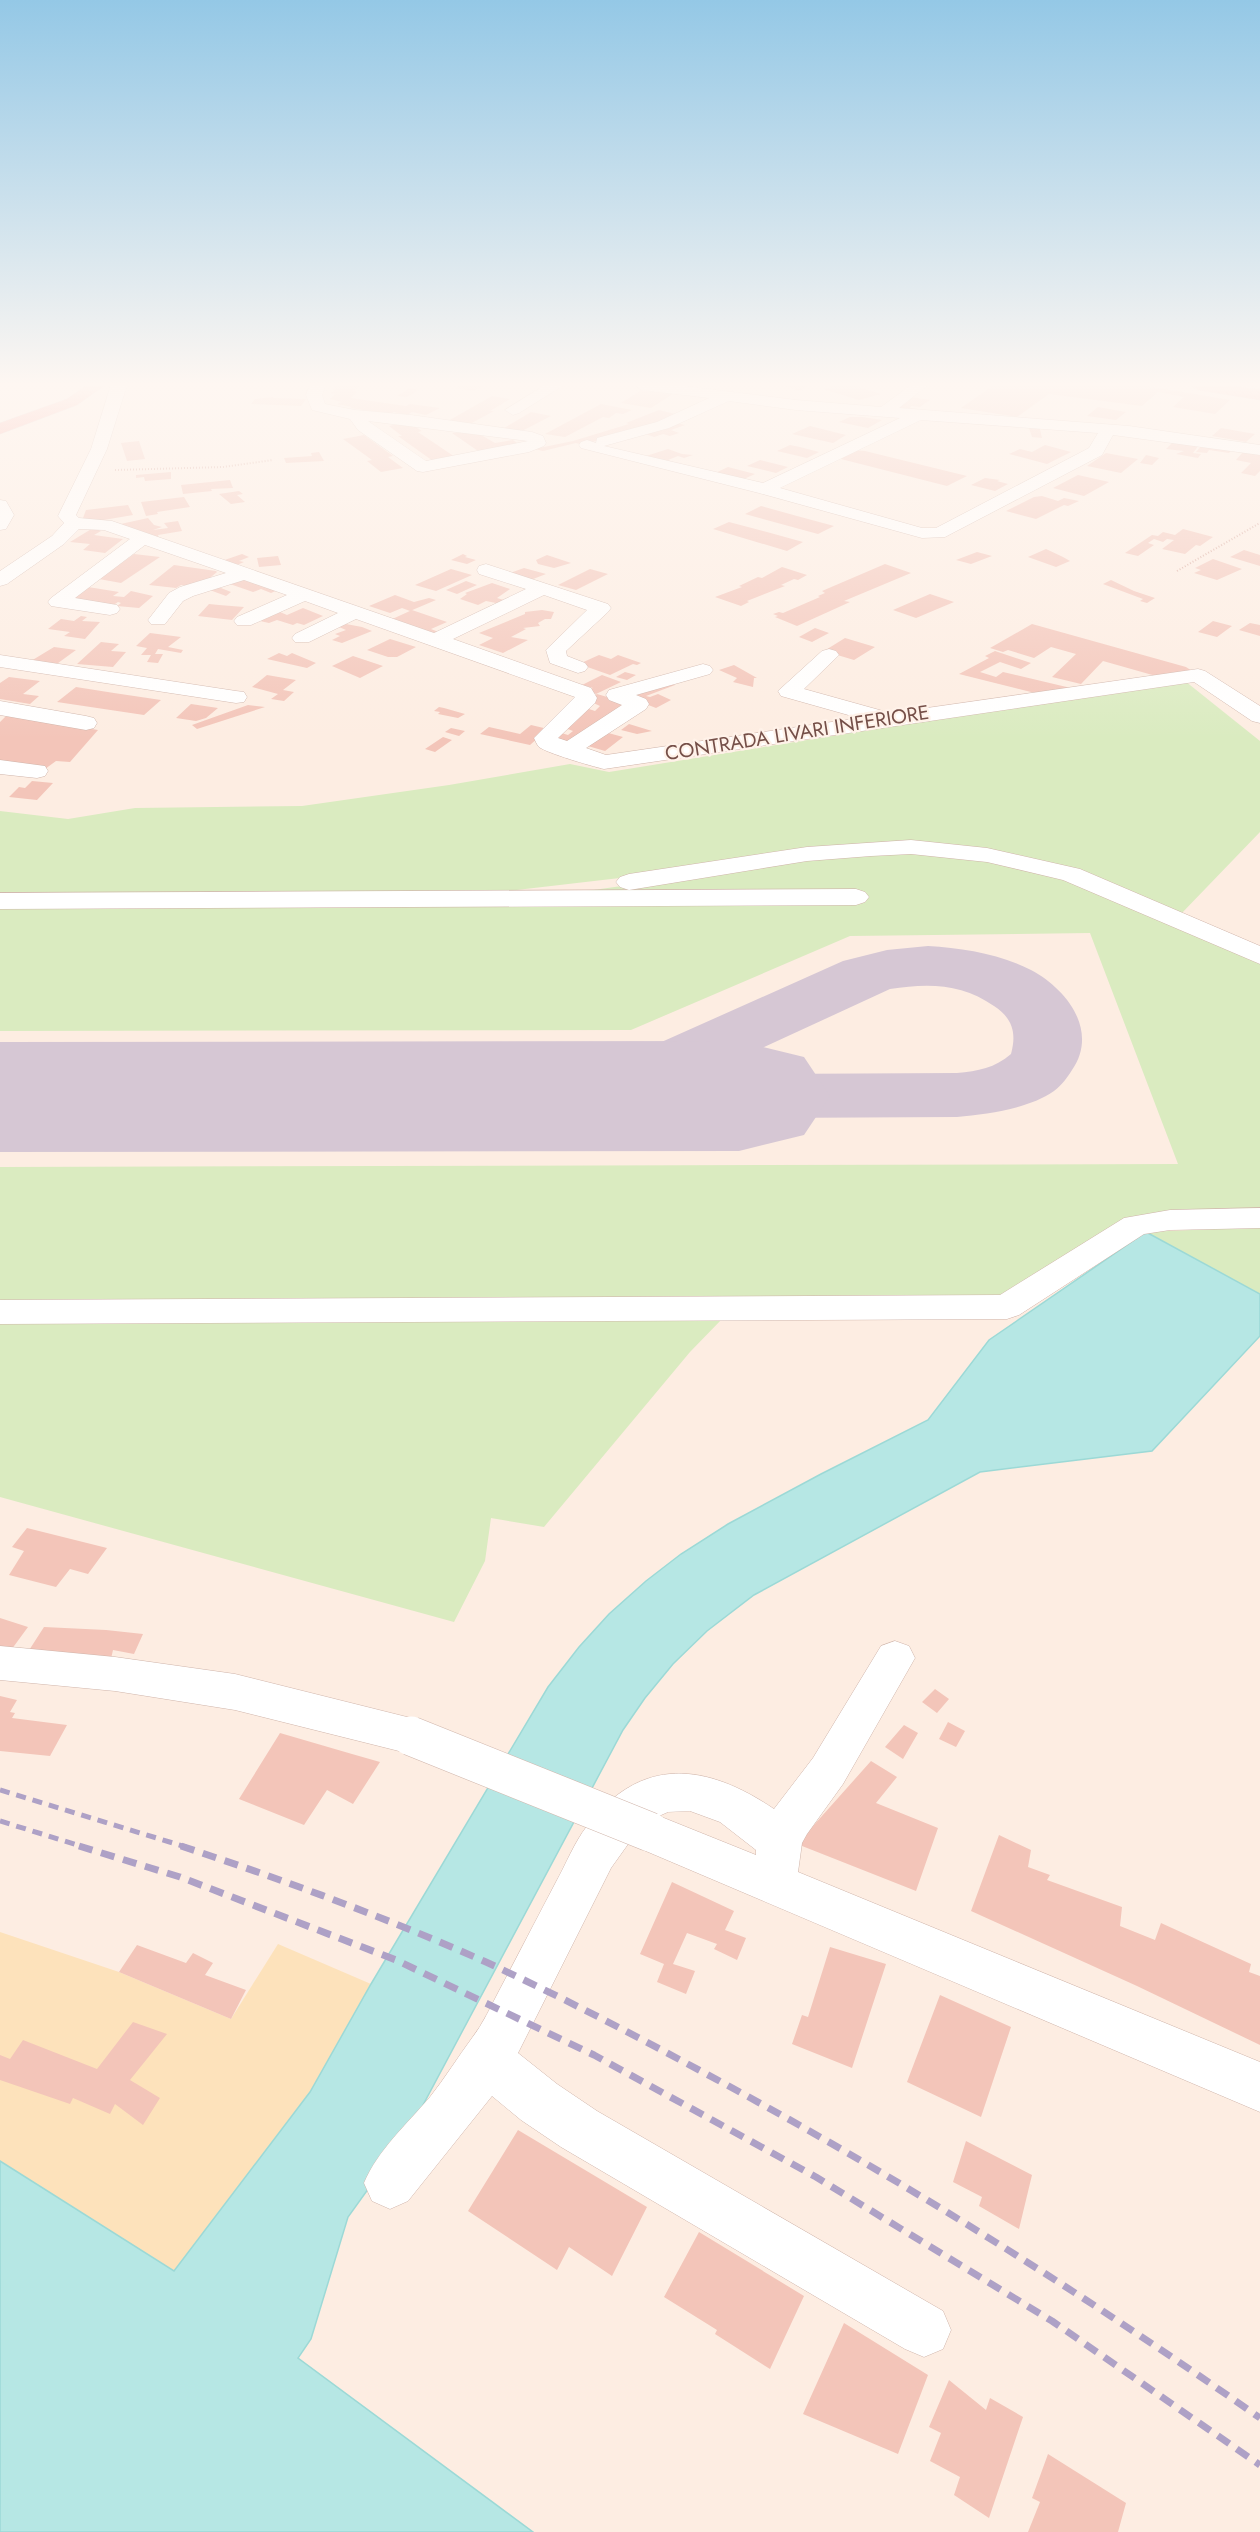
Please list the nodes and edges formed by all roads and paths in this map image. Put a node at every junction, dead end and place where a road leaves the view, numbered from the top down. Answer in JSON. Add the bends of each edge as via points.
{"nodes":[{"id":1,"x":73,"y":503,"type":"edge"},
{"id":2,"x":812,"y":503,"type":"edge"},
{"id":3,"x":995,"y":503,"type":"edge"},
{"id":4,"x":0,"y":505,"type":"edge"},
{"id":5,"x":74,"y":523,"type":"junction"},
{"id":6,"x":1260,"y":523,"type":"edge"},
{"id":7,"x":0,"y":525,"type":"edge"},
{"id":8,"x":143,"y":538,"type":"junction"},
{"id":9,"x":486,"y":570,"type":"dead end"},
{"id":10,"x":1177,"y":571,"type":"dead end"},
{"id":11,"x":242,"y":574,"type":"junction"},
{"id":12,"x":0,"y":580,"type":"edge"},
{"id":13,"x":542,"y":589,"type":"junction"},
{"id":14,"x":302,"y":595,"type":"junction"},
{"id":15,"x":110,"y":609,"type":"dead end"},
{"id":16,"x":353,"y":613,"type":"junction"},
{"id":17,"x":158,"y":620,"type":"dead end"},
{"id":18,"x":244,"y":621,"type":"dead end"},
{"id":19,"x":302,"y":638,"type":"dead end"},
{"id":20,"x":435,"y":640,"type":"junction"},
{"id":21,"x":829,"y":656,"type":"dead end"},
{"id":22,"x":0,"y":661,"type":"edge"},
{"id":23,"x":578,"y":667,"type":"dead end"},
{"id":24,"x":703,"y":670,"type":"dead end"},
{"id":25,"x":236,"y":697,"type":"dead end"},
{"id":26,"x":0,"y":708,"type":"edge"},
{"id":27,"x":1260,"y":716,"type":"edge"},
{"id":28,"x":886,"y":720,"type":"junction"},
{"id":29,"x":86,"y":723,"type":"dead end"},
{"id":30,"x":567,"y":751,"type":"junction"},
{"id":31,"x":0,"y":767,"type":"edge"},
{"id":32,"x":37,"y":771,"type":"dead end"},
{"id":33,"x":856,"y":897,"type":"dead end"},
{"id":34,"x":463,"y":899,"type":"junction"},
{"id":35,"x":0,"y":901,"type":"edge"},
{"id":36,"x":1260,"y":956,"type":"edge"},
{"id":37,"x":1260,"y":1218,"type":"edge"},
{"id":38,"x":0,"y":1312,"type":"edge"},
{"id":39,"x":894,"y":1658,"type":"dead end"},
{"id":40,"x":0,"y":1663,"type":"edge"},
{"id":41,"x":777,"y":1862,"type":"junction"},
{"id":42,"x":486,"y":2059,"type":"junction"},
{"id":43,"x":1260,"y":2087,"type":"edge"},
{"id":44,"x":390,"y":2183,"type":"dead end"},
{"id":45,"x":924,"y":2330,"type":"dead end"}],
"edges":[{"from":1,"to":5,"type":"street","via":[[67,516]]},
{"from":2,"to":3,"type":"street","via":[[922,533],[939,533]]},
{"from":4,"to":7,"type":"street","via":[[5,515]]},
{"from":5,"to":8,"type":"street","name":"CONTRADA LIVARI INFERIORE","via":[[106,525]]},
{"from":5,"to":12,"type":"street","via":[[58,540]]},
{"from":6,"to":10,"type":"path"},
{"from":8,"to":11,"type":"street","name":"CONTRADA LIVARI INFERIORE"},
{"from":8,"to":15,"type":"street","via":[[58,602]]},
{"from":9,"to":13,"type":"street"},
{"from":11,"to":14,"type":"street","name":"CONTRADA LIVARI INFERIORE"},
{"from":11,"to":17,"type":"street","via":[[176,597]]},
{"from":13,"to":20,"type":"street"},
{"from":13,"to":23,"type":"street","via":[[601,608],[556,650],[557,659]]},
{"from":14,"to":16,"type":"street","name":"CONTRADA LIVARI INFERIORE"},
{"from":14,"to":18,"type":"street"},
{"from":16,"to":19,"type":"street"},
{"from":16,"to":20,"type":"street","name":"CONTRADA LIVARI INFERIORE"},
{"from":20,"to":30,"type":"street","name":"CONTRADA LIVARI INFERIORE","via":[[583,693],[584,703],[545,738]]},
{"from":21,"to":28,"type":"street","via":[[789,691]]},
{"from":22,"to":25,"type":"street"},
{"from":24,"to":30,"type":"street","via":[[617,695],[638,704]]},
{"from":26,"to":29,"type":"street"},
{"from":27,"to":28,"type":"street","name":"CONTRADA LIVARI INFERIORE","via":[[1198,675]]},
{"from":28,"to":30,"type":"street","name":"CONTRADA LIVARI INFERIORE","via":[[604,762]]},
{"from":31,"to":32,"type":"street"},
{"from":33,"to":34,"type":"street"},
{"from":34,"to":35,"type":"street"},
{"from":34,"to":36,"type":"street","via":[[634,881],[807,854],[911,847],[987,855],[1071,874]]},
{"from":37,"to":38,"type":"street","via":[[1170,1220],[1135,1226],[1007,1307]]},
{"from":39,"to":41,"type":"street","via":[[828,1771],[791,1820]]},
{"from":40,"to":41,"type":"street","bridge":true,"via":[[115,1674],[275,1700],[411,1736],[650,1832]]},
{"from":41,"to":42,"type":"street","via":[[755,1819],[734,1806],[696,1791],[666,1792],[647,1800],[603,1840]]},
{"from":41,"to":43,"type":"street"},
{"from":42,"to":44,"type":"street","via":[[444,2119]]},
{"from":42,"to":45,"type":"street","via":[[579,2129]]}]}
